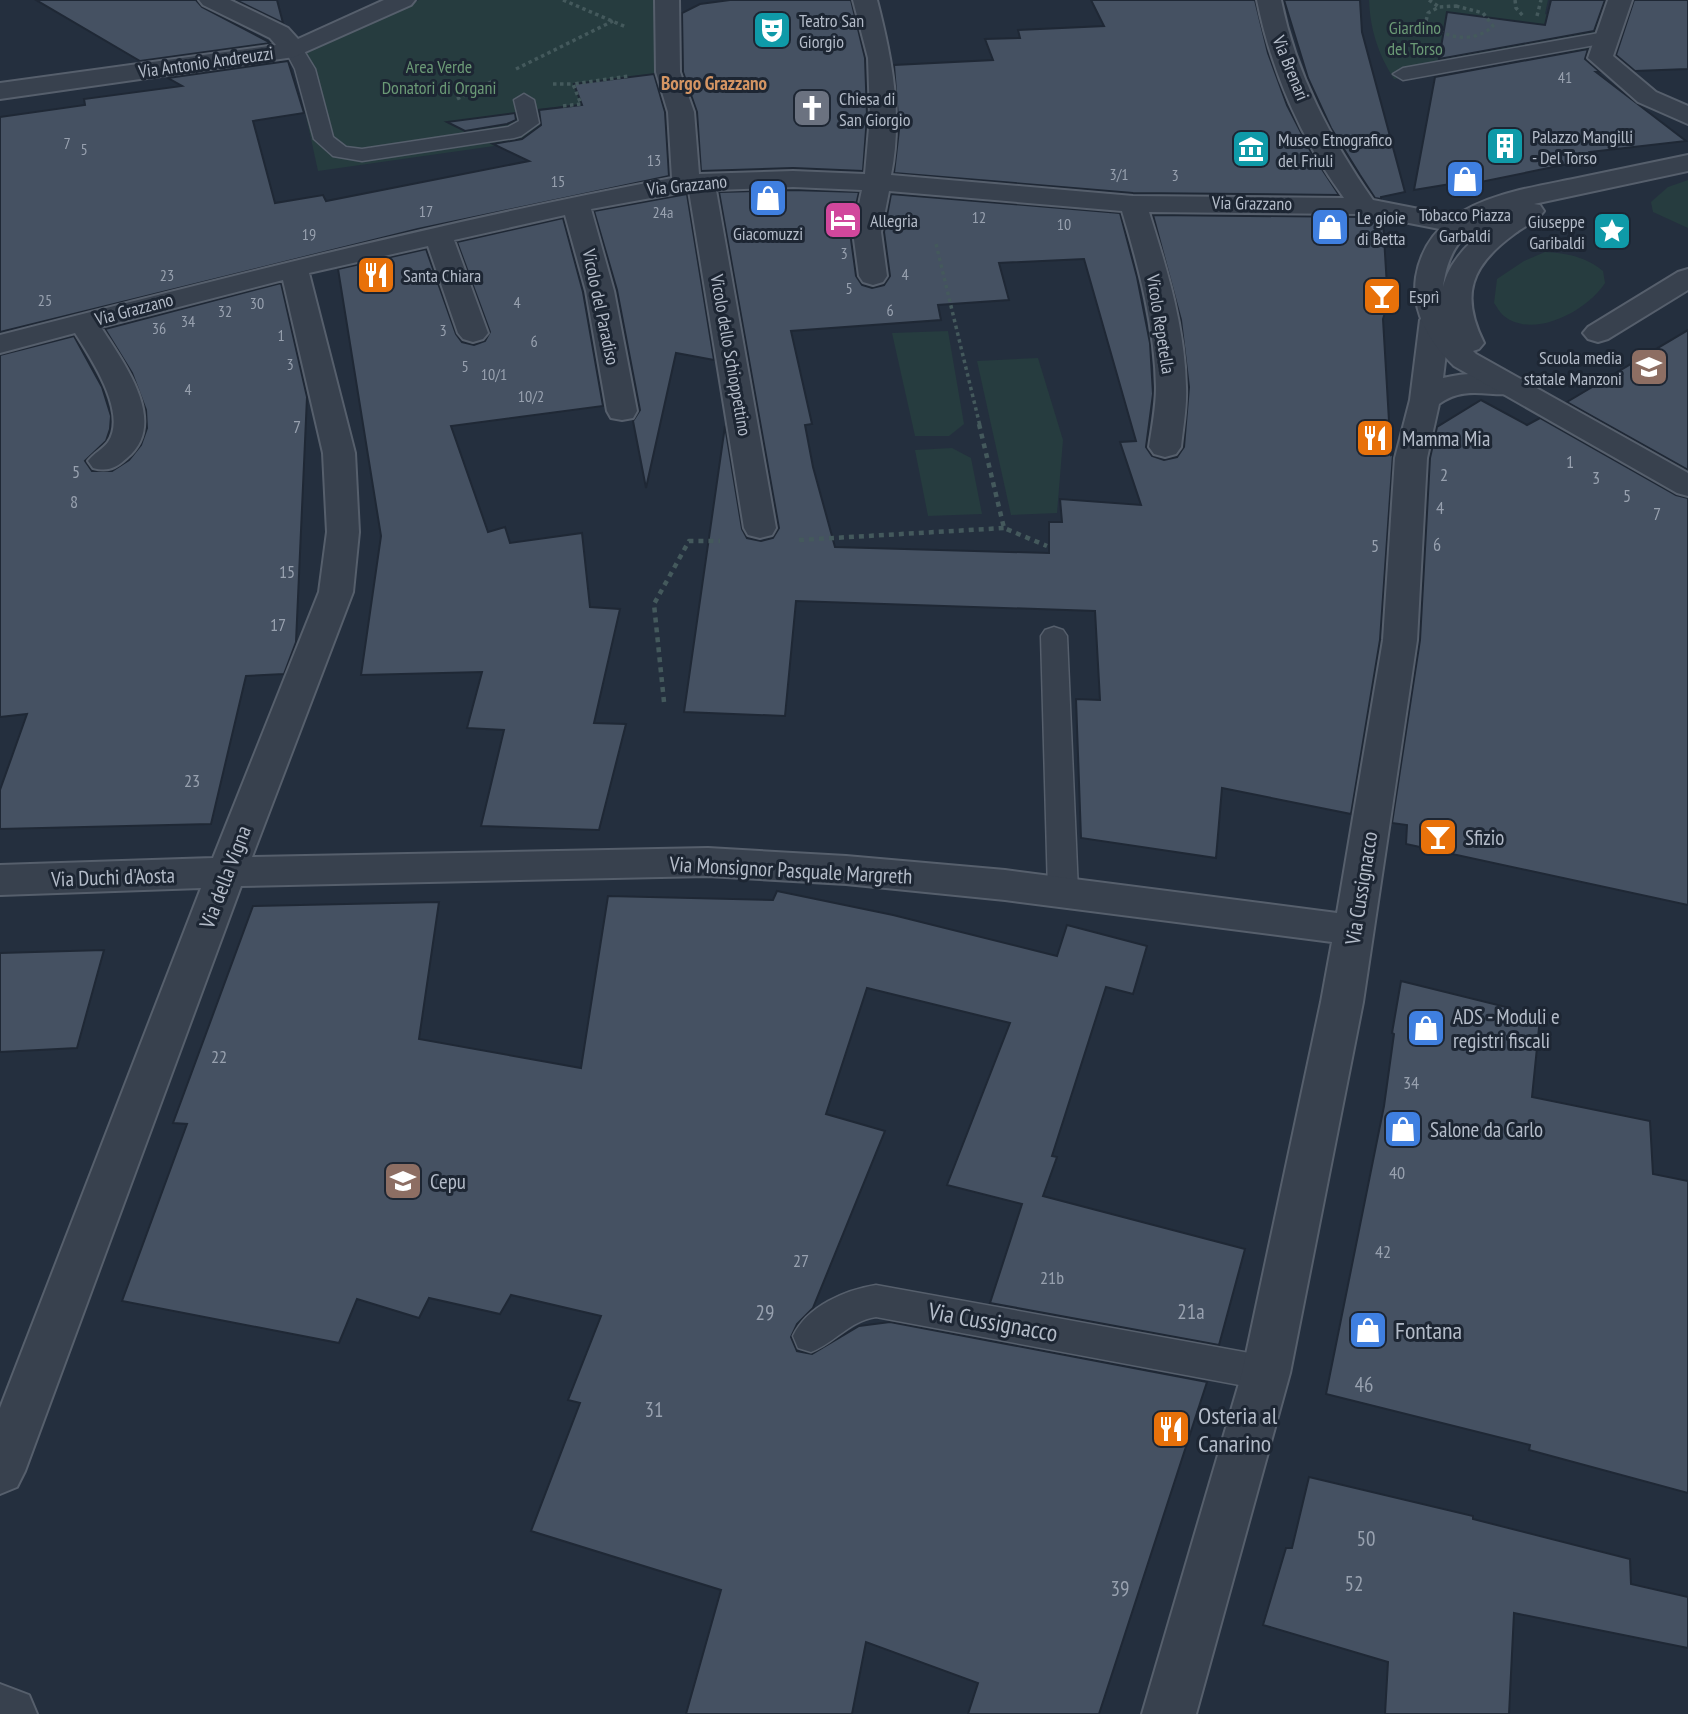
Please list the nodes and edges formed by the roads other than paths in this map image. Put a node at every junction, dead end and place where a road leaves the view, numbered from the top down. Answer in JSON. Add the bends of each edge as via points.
{"nodes":[{"id":1,"x":211,"y":0,"type":"edge"},
{"id":2,"x":403,"y":0,"type":"edge"},
{"id":3,"x":667,"y":0,"type":"edge"},
{"id":4,"x":865,"y":0,"type":"edge"},
{"id":5,"x":1269,"y":0,"type":"edge"},
{"id":6,"x":1620,"y":0,"type":"edge"},
{"id":7,"x":1599,"y":39,"type":"dead end"},
{"id":8,"x":294,"y":50,"type":"junction"},
{"id":9,"x":1403,"y":74,"type":"dead end"},
{"id":10,"x":0,"y":91,"type":"edge"},
{"id":11,"x":526,"y":106,"type":"road end"},
{"id":12,"x":1688,"y":116,"type":"edge"},
{"id":13,"x":1688,"y":163,"type":"edge"},
{"id":14,"x":875,"y":181,"type":"junction"},
{"id":15,"x":694,"y":182,"type":"junction"},
{"id":16,"x":1571,"y":187,"type":"junction"},
{"id":17,"x":576,"y":204,"type":"junction"},
{"id":18,"x":1133,"y":204,"type":"junction"},
{"id":19,"x":1363,"y":206,"type":"junction"},
{"id":20,"x":1391,"y":210,"type":"junction"},
{"id":21,"x":1461,"y":225,"type":"junction"},
{"id":22,"x":1507,"y":226,"type":"junction"},
{"id":23,"x":439,"y":236,"type":"junction"},
{"id":24,"x":1436,"y":252,"type":"junction"},
{"id":25,"x":294,"y":268,"type":"junction"},
{"id":26,"x":873,"y":276,"type":"dead end"},
{"id":27,"x":1688,"y":278,"type":"edge"},
{"id":28,"x":1435,"y":320,"type":"junction"},
{"id":29,"x":83,"y":322,"type":"junction"},
{"id":30,"x":472,"y":333,"type":"dead end"},
{"id":31,"x":1598,"y":333,"type":"dead end"},
{"id":32,"x":0,"y":344,"type":"edge"},
{"id":33,"x":1514,"y":386,"type":"junction"},
{"id":34,"x":1425,"y":400,"type":"junction"},
{"id":35,"x":622,"y":411,"type":"dead end"},
{"id":36,"x":1165,"y":447,"type":"dead end"},
{"id":37,"x":104,"y":461,"type":"dead end"},
{"id":38,"x":1688,"y":486,"type":"edge"},
{"id":39,"x":773,"y":535,"type":"road end"},
{"id":40,"x":1054,"y":636,"type":"dead end"},
{"id":41,"x":226,"y":874,"type":"junction"},
{"id":42,"x":0,"y":880,"type":"edge"},
{"id":43,"x":1063,"y":891,"type":"junction"},
{"id":44,"x":1354,"y":930,"type":"junction"},
{"id":45,"x":811,"y":1336,"type":"dead end"},
{"id":46,"x":1266,"y":1373,"type":"junction"},
{"id":47,"x":0,"y":1471,"type":"edge"},
{"id":48,"x":0,"y":1711,"type":"edge"},
{"id":49,"x":10,"y":1714,"type":"edge"},
{"id":50,"x":1169,"y":1714,"type":"edge"}],
"edges":[{"from":1,"to":8,"type":"street","via":[[279,33]]},
{"from":2,"to":8,"type":"street","name":"Via Antonio Andreuzzi"},
{"from":3,"to":15,"type":"street","name":"Vicolo dello Schioppettino","via":[[668,72]]},
{"from":4,"to":14,"type":"street","via":[[880,69],[882,150]]},
{"from":5,"to":19,"type":"street","name":"Via Brenari","via":[[1287,64],[1309,114],[1336,167]]},
{"from":6,"to":12,"type":"street","via":[[1600,58],[1647,97]]},
{"from":7,"to":9,"type":"lane"},
{"from":8,"to":10,"type":"street","name":"Via Antonio Andreuzzi"},
{"from":8,"to":11,"type":"lane","via":[[305,69],[324,139],[340,152],[362,155],[514,132],[528,123]]},
{"from":13,"to":16,"type":"street"},
{"from":14,"to":15,"type":"street","name":"Via Grazzano"},
{"from":14,"to":18,"type":"street","name":"Via Grazzano"},
{"from":14,"to":26,"type":"street","via":[[867,232]]},
{"from":15,"to":17,"type":"street","name":"Via Grazzano"},
{"from":15,"to":39,"type":"street","name":"Vicolo dello Schioppettino"},
{"from":16,"to":21,"type":"street","via":[[1509,202]]},
{"from":16,"to":22,"type":"street"},
{"from":17,"to":23,"type":"street","name":"Via Grazzano"},
{"from":17,"to":35,"type":"street","name":"Vicolo del Paradiso","via":[[600,291]]},
{"from":18,"to":19,"type":"street","name":"Via Grazzano"},
{"from":18,"to":36,"type":"street","name":"Vicolo Repetella","via":[[1148,249],[1166,340],[1171,388]]},
{"from":19,"to":20,"type":"street","name":"Via Grazzano"},
{"from":20,"to":21,"type":"street","name":"Via Grazzano"},
{"from":20,"to":24,"type":"street","name":"Via Grazzano","via":[[1420,228]]},
{"from":21,"to":22,"type":"street","name":"Via Grazzano"},
{"from":21,"to":24,"type":"street"},
{"from":22,"to":33,"type":"street","via":[[1466,264],[1455,295],[1469,344]]},
{"from":23,"to":25,"type":"street","name":"Via Grazzano"},
{"from":23,"to":30,"type":"street"},
{"from":24,"to":28,"type":"street","via":[[1428,276]]},
{"from":25,"to":29,"type":"street","name":"Via Grazzano"},
{"from":25,"to":41,"type":"street","name":"Via della Vigna","via":[[338,453],[343,532],[339,568],[336,592]]},
{"from":27,"to":31,"type":"street"},
{"from":28,"to":33,"type":"street","via":[[1453,349]]},
{"from":28,"to":34,"type":"street","name":"Via Cussignacco"},
{"from":29,"to":32,"type":"street","name":"Via Grazzano"},
{"from":29,"to":37,"type":"street","via":[[123,392],[130,423],[123,445]]},
{"from":33,"to":34,"type":"street","via":[[1462,383],[1442,388]]},
{"from":33,"to":38,"type":"street"},
{"from":34,"to":44,"type":"street","name":"Via Cussignacco","via":[[1411,458],[1400,640]]},
{"from":40,"to":43,"type":"lane"},
{"from":41,"to":42,"type":"street","name":"Via Duchi d'Aosta"},
{"from":41,"to":43,"type":"street","name":"Via Monsignor Pasquale Margreth","via":[[708,862]]},
{"from":41,"to":47,"type":"street","name":"Via della Vigna"},
{"from":43,"to":44,"type":"street","name":"Via Monsignor Pasquale Margreth"},
{"from":44,"to":46,"type":"street","name":"Via Cussignacco"},
{"from":45,"to":46,"type":"lane","name":"Via Cussignacco","via":[[856,1303],[876,1301]]},
{"from":46,"to":50,"type":"street","name":"Via Cussignacco"},
{"from":48,"to":49,"type":"street"}]}
